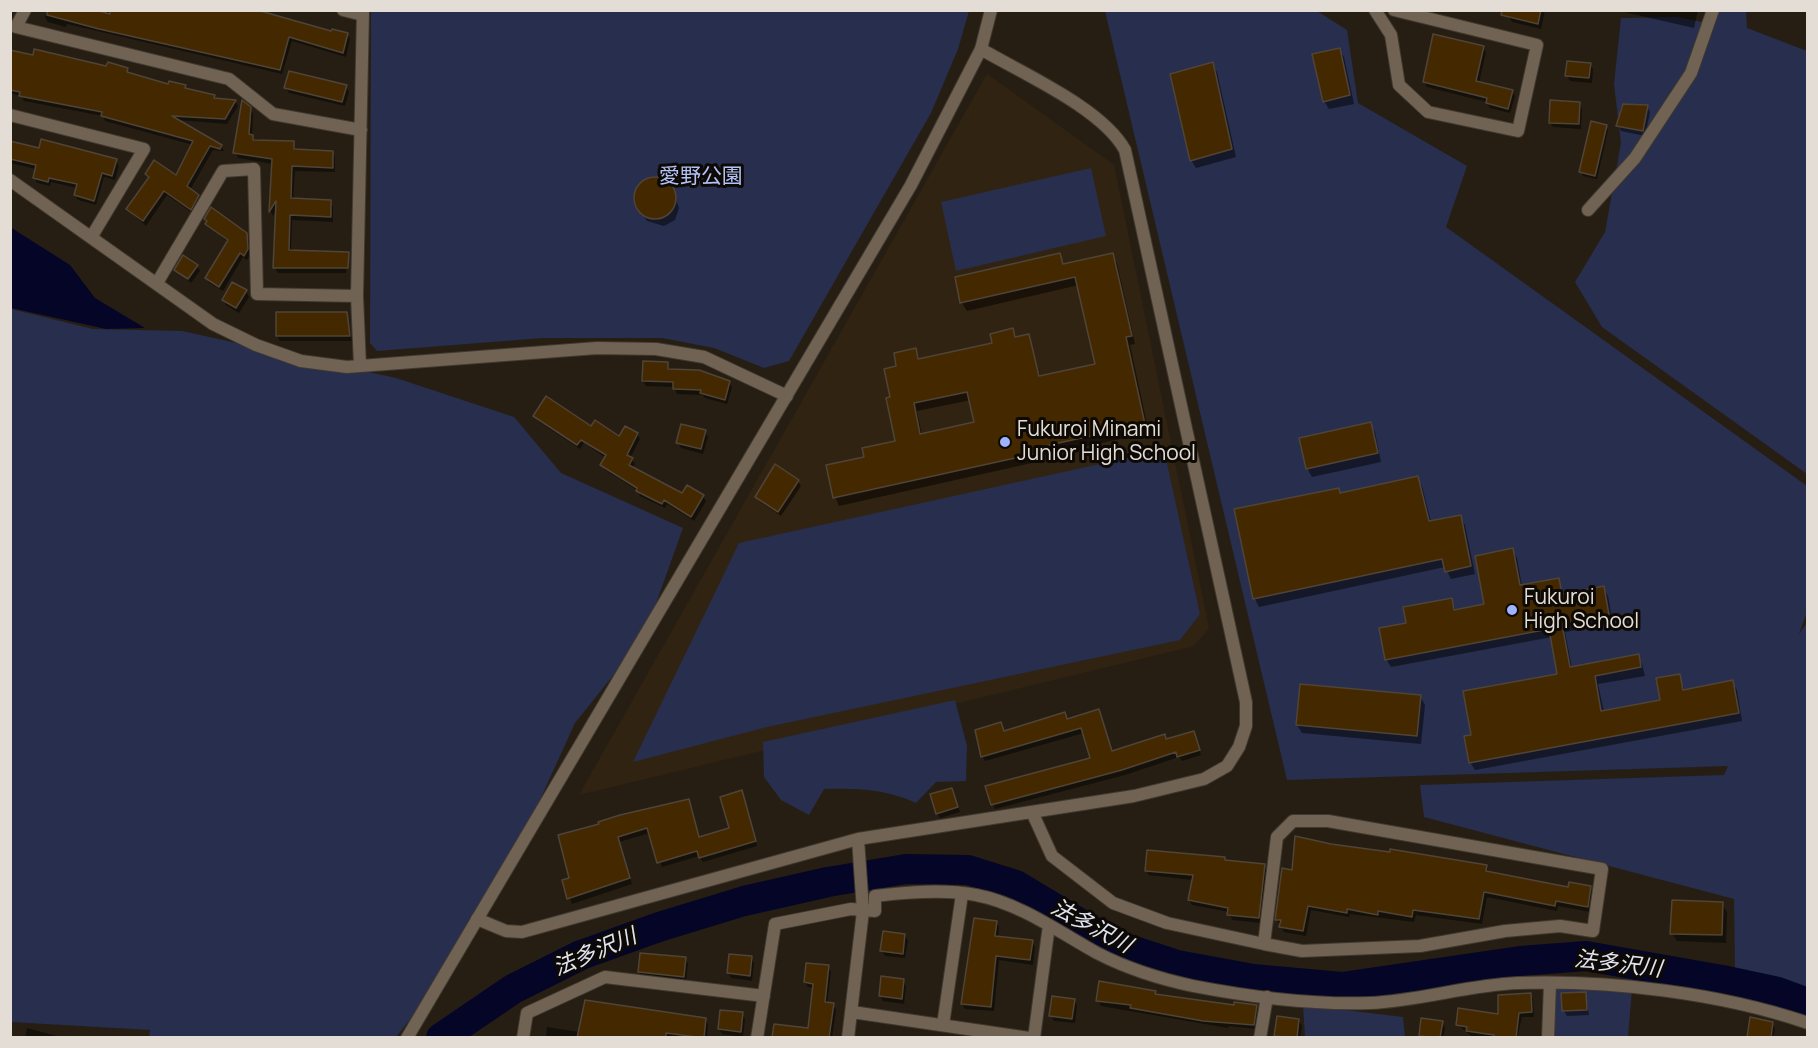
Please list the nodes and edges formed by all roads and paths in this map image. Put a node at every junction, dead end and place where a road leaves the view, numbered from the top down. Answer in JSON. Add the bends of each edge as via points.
{"nodes":[{"id":1,"x":25,"y":10,"type":"edge"},
{"id":2,"x":343,"y":10,"type":"edge"},
{"id":3,"x":991,"y":10,"type":"edge"},
{"id":4,"x":1375,"y":10,"type":"edge"},
{"id":5,"x":1394,"y":10,"type":"edge"},
{"id":6,"x":1713,"y":10,"type":"edge"},
{"id":7,"x":363,"y":13,"type":"edge"},
{"id":8,"x":1455,"y":17,"type":"edge"},
{"id":9,"x":981,"y":49,"type":"junction"},
{"id":10,"x":10,"y":115,"type":"edge"},
{"id":11,"x":362,"y":130,"type":"junction"},
{"id":12,"x":10,"y":180,"type":"edge"},
{"id":13,"x":1588,"y":210,"type":"dead end"},
{"id":14,"x":92,"y":236,"type":"junction"},
{"id":15,"x":157,"y":283,"type":"junction"},
{"id":16,"x":357,"y":296,"type":"junction"},
{"id":17,"x":360,"y":366,"type":"junction"},
{"id":18,"x":786,"y":396,"type":"junction"},
{"id":19,"x":1032,"y":812,"type":"junction"},
{"id":20,"x":859,"y":845,"type":"junction"},
{"id":21,"x":962,"y":894,"type":"junction"},
{"id":22,"x":863,"y":911,"type":"junction"},
{"id":23,"x":477,"y":919,"type":"junction"},
{"id":24,"x":1048,"y":925,"type":"junction"},
{"id":25,"x":1264,"y":944,"type":"junction"},
{"id":26,"x":1550,"y":983,"type":"junction"},
{"id":27,"x":764,"y":996,"type":"junction"},
{"id":28,"x":1267,"y":997,"type":"junction"},
{"id":29,"x":852,"y":1012,"type":"junction"},
{"id":30,"x":1808,"y":1023,"type":"edge"},
{"id":31,"x":943,"y":1025,"type":"junction"},
{"id":32,"x":407,"y":1038,"type":"edge"},
{"id":33,"x":523,"y":1038,"type":"edge"},
{"id":34,"x":757,"y":1038,"type":"edge"},
{"id":35,"x":848,"y":1038,"type":"edge"},
{"id":36,"x":1029,"y":1038,"type":"edge"},
{"id":37,"x":1034,"y":1038,"type":"edge"},
{"id":38,"x":1260,"y":1038,"type":"edge"},
{"id":39,"x":1548,"y":1038,"type":"edge"}],
"edges":[{"from":1,"to":11,"type":"street","via":[[16,27],[229,79],[273,114]]},
{"from":2,"to":7,"type":"street"},
{"from":3,"to":9,"type":"street"},
{"from":4,"to":8,"type":"street","via":[[1391,34],[1399,85],[1428,112],[1518,131],[1537,45]]},
{"from":5,"to":8,"type":"street"},
{"from":6,"to":13,"type":"street","via":[[1691,73],[1635,158]]},
{"from":7,"to":11,"type":"street"},
{"from":9,"to":18,"type":"street","via":[[911,185]]},
{"from":9,"to":19,"type":"street","via":[[1099,119],[1117,135],[1125,150],[1246,702],[1246,726],[1239,747],[1227,766],[1204,779],[1134,796]]},
{"from":10,"to":14,"type":"street","via":[[144,149]]},
{"from":11,"to":16,"type":"street"},
{"from":12,"to":14,"type":"street"},
{"from":14,"to":15,"type":"street"},
{"from":15,"to":16,"type":"street","via":[[223,171],[254,170],[257,294]]},
{"from":15,"to":17,"type":"street","via":[[213,324],[256,345],[301,361]]},
{"from":16,"to":17,"type":"street"},
{"from":17,"to":18,"type":"street","via":[[597,348],[656,349],[704,357]]},
{"from":18,"to":23,"type":"street"},
{"from":19,"to":20,"type":"street"},
{"from":19,"to":25,"type":"street","via":[[1052,856],[1113,903],[1167,923]]},
{"from":20,"to":22,"type":"street"},
{"from":20,"to":23,"type":"street","via":[[522,932],[506,931]]},
{"from":21,"to":22,"type":"street","via":[[902,892],[875,896],[875,911]]},
{"from":21,"to":24,"type":"street","via":[[1017,909]]},
{"from":21,"to":31,"type":"street"},
{"from":22,"to":27,"type":"street","via":[[851,909],[775,924]]},
{"from":22,"to":29,"type":"street"},
{"from":23,"to":32,"type":"street"},
{"from":24,"to":28,"type":"street","via":[[1143,973],[1192,986]]},
{"from":24,"to":37,"type":"street"},
{"from":25,"to":25,"type":"street","via":[[1313,950],[1420,946],[1560,926],[1593,931],[1602,869],[1328,821],[1293,821],[1276,837]]},
{"from":26,"to":28,"type":"street","via":[[1515,983],[1371,1003]]},
{"from":26,"to":30,"type":"street","via":[[1587,983],[1726,1000]]},
{"from":26,"to":39,"type":"street"},
{"from":27,"to":33,"type":"street","via":[[604,977],[526,1013]]},
{"from":27,"to":34,"type":"street"},
{"from":28,"to":38,"type":"street"},
{"from":29,"to":31,"type":"street"},
{"from":29,"to":35,"type":"street"},
{"from":31,"to":36,"type":"street"}]}
